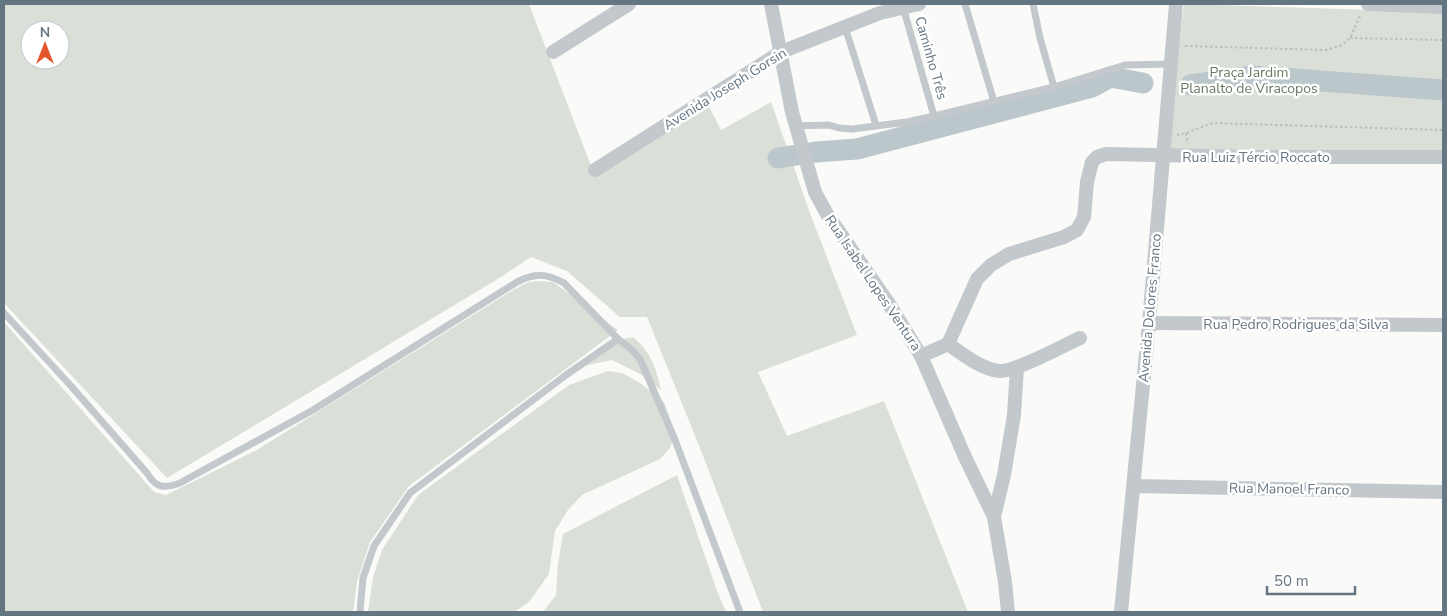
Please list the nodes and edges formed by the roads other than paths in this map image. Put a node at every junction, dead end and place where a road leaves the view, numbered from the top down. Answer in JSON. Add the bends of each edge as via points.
{"nodes":[{"id":1,"x":629,"y":4,"type":"edge"},
{"id":2,"x":771,"y":4,"type":"edge"},
{"id":3,"x":919,"y":4,"type":"edge"},
{"id":4,"x":965,"y":4,"type":"edge"},
{"id":5,"x":1033,"y":4,"type":"edge"},
{"id":6,"x":1176,"y":4,"type":"edge"},
{"id":7,"x":1366,"y":6,"type":"edge"},
{"id":8,"x":904,"y":7,"type":"junction"},
{"id":9,"x":1443,"y":7,"type":"edge"},
{"id":10,"x":845,"y":27,"type":"junction"},
{"id":11,"x":553,"y":52,"type":"dead end"},
{"id":12,"x":781,"y":52,"type":"junction"},
{"id":13,"x":1171,"y":64,"type":"junction"},
{"id":14,"x":1054,"y":87,"type":"junction"},
{"id":15,"x":994,"y":102,"type":"junction"},
{"id":16,"x":934,"y":116,"type":"junction"},
{"id":17,"x":876,"y":125,"type":"junction"},
{"id":18,"x":797,"y":133,"type":"junction"},
{"id":19,"x":1162,"y":156,"type":"junction"},
{"id":20,"x":1443,"y":157,"type":"edge"},
{"id":21,"x":595,"y":170,"type":"dead end"},
{"id":22,"x":4,"y":313,"type":"edge"},
{"id":23,"x":1149,"y":323,"type":"junction"},
{"id":24,"x":1443,"y":324,"type":"edge"},
{"id":25,"x":1080,"y":338,"type":"dead end"},
{"id":26,"x":618,"y":339,"type":"junction"},
{"id":27,"x":948,"y":344,"type":"junction"},
{"id":28,"x":921,"y":356,"type":"junction"},
{"id":29,"x":1017,"y":368,"type":"junction"},
{"id":30,"x":1134,"y":486,"type":"junction"},
{"id":31,"x":1443,"y":492,"type":"edge"},
{"id":32,"x":994,"y":517,"type":"junction"},
{"id":33,"x":360,"y":612,"type":"edge"},
{"id":34,"x":740,"y":612,"type":"edge"},
{"id":35,"x":1008,"y":612,"type":"edge"},
{"id":36,"x":1121,"y":612,"type":"edge"}],
"edges":[{"from":1,"to":11,"type":"street"},
{"from":2,"to":12,"type":"street","name":"Rua Isabel Lopes Ventura"},
{"from":3,"to":8,"type":"street","name":"Avenida Joseph Gorsin"},
{"from":4,"to":15,"type":"lane"},
{"from":5,"to":14,"type":"lane"},
{"from":6,"to":13,"type":"street","name":"Avenida Dolores Franco"},
{"from":7,"to":9,"type":"street"},
{"from":8,"to":10,"type":"street","name":"Avenida Joseph Gorsin"},
{"from":8,"to":16,"type":"lane","name":"Caminho Três"},
{"from":10,"to":12,"type":"street","name":"Avenida Joseph Gorsin"},
{"from":10,"to":17,"type":"lane"},
{"from":12,"to":18,"type":"street","name":"Rua Isabel Lopes Ventura"},
{"from":12,"to":21,"type":"street","name":"Avenida Joseph Gorsin"},
{"from":13,"to":14,"type":"lane","via":[[1125,65]]},
{"from":13,"to":19,"type":"street","name":"Avenida Dolores Franco"},
{"from":14,"to":15,"type":"lane"},
{"from":15,"to":16,"type":"lane"},
{"from":16,"to":17,"type":"lane"},
{"from":17,"to":18,"type":"lane","via":[[852,128],[830,125]]},
{"from":18,"to":28,"type":"street","name":"Rua Isabel Lopes Ventura","via":[[815,192],[827,214]]},
{"from":19,"to":20,"type":"street","name":"Rua Luiz Tércio Roccato"},
{"from":19,"to":23,"type":"street","name":"Avenida Dolores Franco"},
{"from":19,"to":27,"type":"street","name":"Rua Luiz Tércio Roccato","via":[[1106,154],[1092,162],[1084,217],[1078,230],[1009,254],[991,265],[978,279]]},
{"from":22,"to":26,"type":"lane","via":[[151,480],[168,488],[313,410],[529,276],[552,276],[564,283]]},
{"from":23,"to":24,"type":"street","name":"Rua Pedro Rodrigues da Silva"},
{"from":23,"to":30,"type":"street","name":"Avenida Dolores Franco"},
{"from":25,"to":29,"type":"street"},
{"from":26,"to":33,"type":"lane","via":[[410,493],[374,546],[363,578]]},
{"from":26,"to":34,"type":"lane","via":[[640,359],[675,440]]},
{"from":27,"to":28,"type":"street"},
{"from":27,"to":29,"type":"street","via":[[987,367],[1000,370]]},
{"from":28,"to":32,"type":"street","name":"Rua Isabel Lopes Ventura"},
{"from":29,"to":32,"type":"street","via":[[1014,415]]},
{"from":30,"to":31,"type":"street","name":"Rua Manoel Franco"},
{"from":30,"to":36,"type":"street","name":"Avenida Dolores Franco"},
{"from":32,"to":35,"type":"street","name":"Rua Isabel Lopes Ventura"}]}
